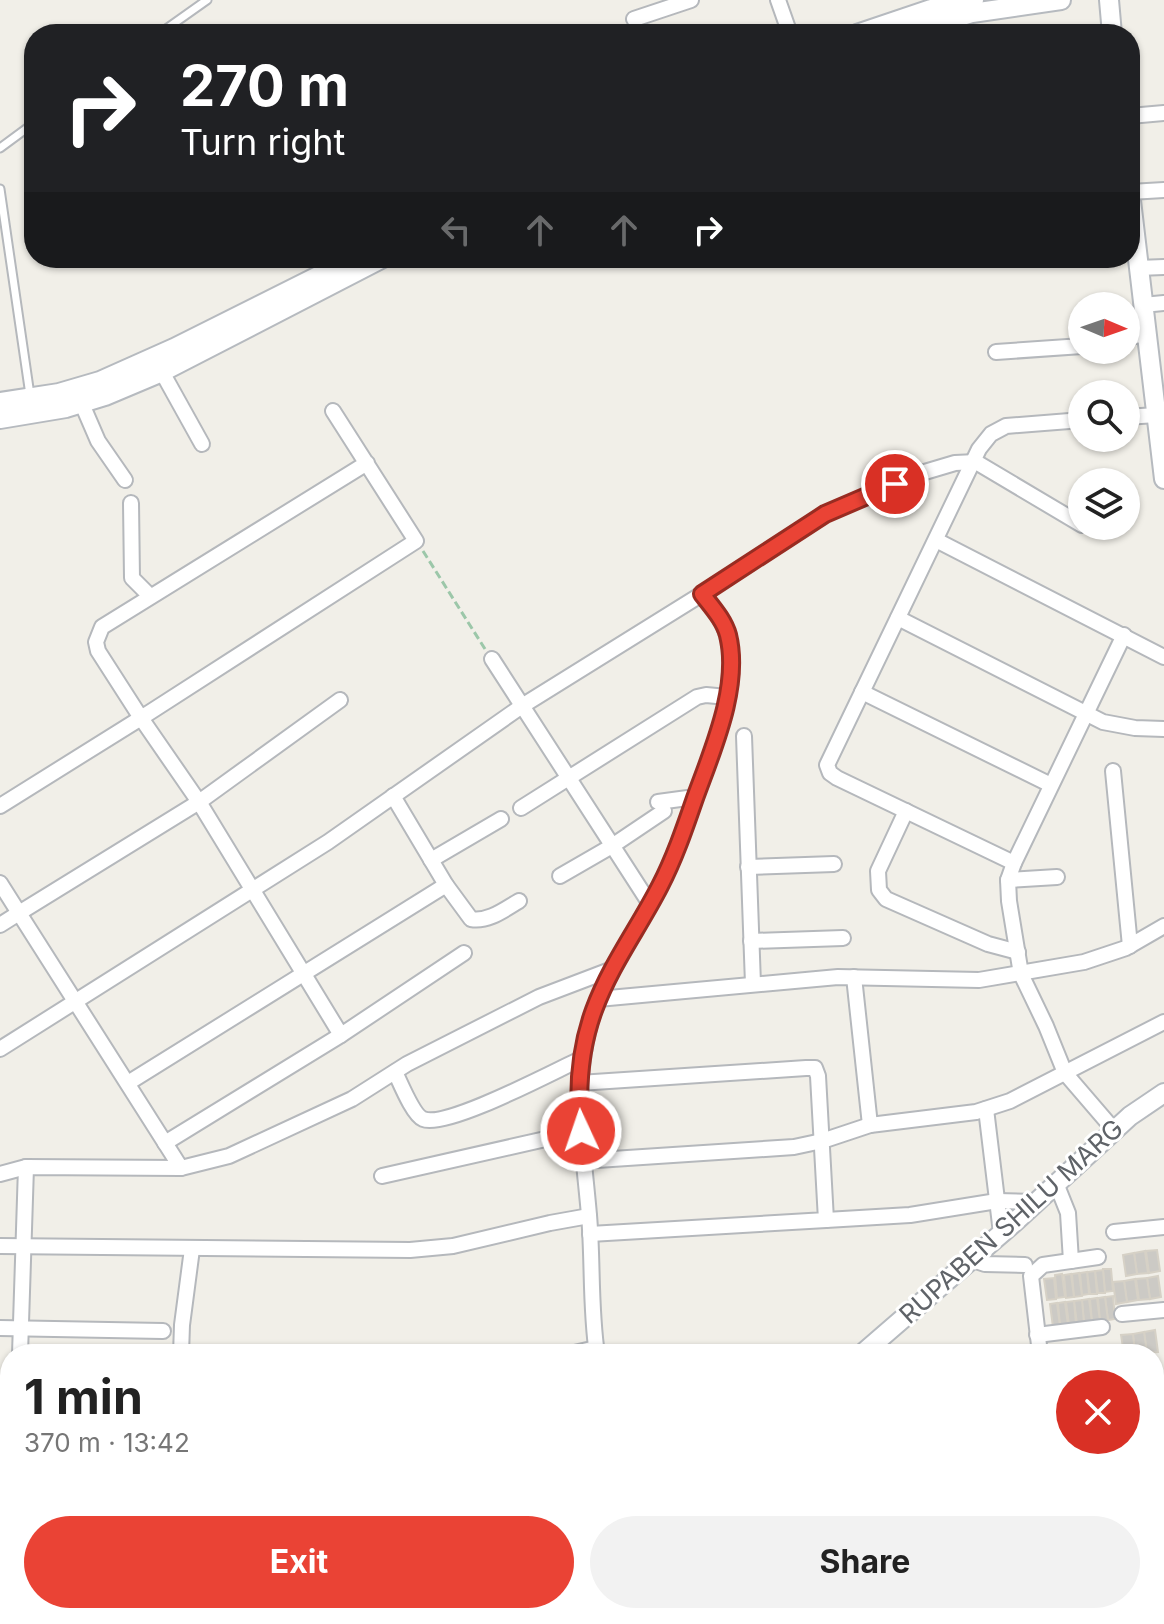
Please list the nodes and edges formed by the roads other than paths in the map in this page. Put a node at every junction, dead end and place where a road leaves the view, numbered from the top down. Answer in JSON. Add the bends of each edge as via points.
{"nodes":[{"id":1,"x":207,"y":0,"type":"edge"},
{"id":2,"x":691,"y":0,"type":"edge"},
{"id":3,"x":778,"y":0,"type":"edge"},
{"id":4,"x":974,"y":0,"type":"edge"},
{"id":5,"x":1061,"y":0,"type":"edge"},
{"id":6,"x":1109,"y":0,"type":"edge"},
{"id":7,"x":953,"y":2,"type":"edge"},
{"id":8,"x":634,"y":19,"type":"dead end"},
{"id":9,"x":173,"y":24,"type":"edge"},
{"id":10,"x":786,"y":24,"type":"edge"},
{"id":11,"x":887,"y":24,"type":"edge"},
{"id":12,"x":937,"y":24,"type":"edge"},
{"id":13,"x":1111,"y":24,"type":"edge"},
{"id":14,"x":1164,"y":113,"type":"edge"},
{"id":15,"x":1140,"y":115,"type":"edge"},
{"id":16,"x":24,"y":130,"type":"edge"},
{"id":17,"x":0,"y":148,"type":"edge"},
{"id":18,"x":0,"y":189,"type":"edge"},
{"id":19,"x":1164,"y":190,"type":"edge"},
{"id":20,"x":1140,"y":191,"type":"edge"},
{"id":21,"x":1164,"y":267,"type":"edge"},
{"id":22,"x":334,"y":268,"type":"edge"},
{"id":23,"x":364,"y":268,"type":"edge"},
{"id":24,"x":1138,"y":268,"type":"edge"},
{"id":25,"x":1140,"y":268,"type":"edge"},
{"id":26,"x":1164,"y":303,"type":"edge"},
{"id":27,"x":1143,"y":305,"type":"junction"},
{"id":28,"x":1146,"y":334,"type":"junction"},
{"id":29,"x":1140,"y":335,"type":"edge"},
{"id":30,"x":1068,"y":347,"type":"edge"},
{"id":31,"x":996,"y":352,"type":"dead end"},
{"id":32,"x":162,"y":372,"type":"junction"},
{"id":33,"x":79,"y":396,"type":"junction"},
{"id":34,"x":30,"y":397,"type":"junction"},
{"id":35,"x":0,"y":402,"type":"edge"},
{"id":36,"x":333,"y":411,"type":"dead end"},
{"id":37,"x":1156,"y":415,"type":"junction"},
{"id":38,"x":1140,"y":416,"type":"edge"},
{"id":39,"x":0,"y":419,"type":"edge"},
{"id":40,"x":1068,"y":421,"type":"edge"},
{"id":41,"x":202,"y":444,"type":"dead end"},
{"id":42,"x":367,"y":463,"type":"junction"},
{"id":43,"x":973,"y":463,"type":"junction"},
{"id":44,"x":1164,"y":479,"type":"edge"},
{"id":45,"x":125,"y":480,"type":"dead end"},
{"id":46,"x":131,"y":503,"type":"dead end"},
{"id":47,"x":1068,"y":517,"type":"edge"},
{"id":48,"x":936,"y":540,"type":"junction"},
{"id":49,"x":702,"y":594,"type":"junction"},
{"id":50,"x":150,"y":596,"type":"junction"},
{"id":51,"x":898,"y":618,"type":"junction"},
{"id":52,"x":1124,"y":635,"type":"junction"},
{"id":53,"x":1164,"y":657,"type":"edge"},
{"id":54,"x":492,"y":659,"type":"road end"},
{"id":55,"x":862,"y":692,"type":"junction"},
{"id":56,"x":727,"y":697,"type":"junction"},
{"id":57,"x":340,"y":700,"type":"dead end"},
{"id":58,"x":522,"y":706,"type":"junction"},
{"id":59,"x":1085,"y":714,"type":"junction"},
{"id":60,"x":141,"y":718,"type":"junction"},
{"id":61,"x":1164,"y":729,"type":"edge"},
{"id":62,"x":744,"y":736,"type":"dead end"},
{"id":63,"x":1113,"y":771,"type":"dead end"},
{"id":64,"x":569,"y":779,"type":"junction"},
{"id":65,"x":1051,"y":785,"type":"junction"},
{"id":66,"x":393,"y":796,"type":"junction"},
{"id":67,"x":695,"y":797,"type":"junction"},
{"id":68,"x":199,"y":802,"type":"junction"},
{"id":69,"x":0,"y":806,"type":"edge"},
{"id":70,"x":521,"y":808,"type":"dead end"},
{"id":71,"x":906,"y":811,"type":"junction"},
{"id":72,"x":501,"y":819,"type":"dead end"},
{"id":73,"x":612,"y":846,"type":"junction"},
{"id":74,"x":431,"y":860,"type":"junction"},
{"id":75,"x":1014,"y":863,"type":"junction"},
{"id":76,"x":834,"y":864,"type":"dead end"},
{"id":77,"x":748,"y":867,"type":"junction"},
{"id":78,"x":560,"y":876,"type":"dead end"},
{"id":79,"x":1057,"y":877,"type":"dead end"},
{"id":80,"x":1008,"y":880,"type":"junction"},
{"id":81,"x":0,"y":883,"type":"edge"},
{"id":82,"x":446,"y":885,"type":"junction"},
{"id":83,"x":254,"y":889,"type":"junction"},
{"id":84,"x":519,"y":901,"type":"dead end"},
{"id":85,"x":650,"y":904,"type":"junction"},
{"id":86,"x":19,"y":913,"type":"junction"},
{"id":87,"x":0,"y":925,"type":"edge"},
{"id":88,"x":1164,"y":926,"type":"edge"},
{"id":89,"x":843,"y":938,"type":"dead end"},
{"id":90,"x":751,"y":941,"type":"junction"},
{"id":91,"x":1130,"y":946,"type":"junction"},
{"id":92,"x":1018,"y":952,"type":"junction"},
{"id":93,"x":464,"y":953,"type":"dead end"},
{"id":94,"x":610,"y":970,"type":"junction"},
{"id":95,"x":305,"y":974,"type":"junction"},
{"id":96,"x":1021,"y":974,"type":"junction"},
{"id":97,"x":854,"y":977,"type":"junction"},
{"id":98,"x":753,"y":984,"type":"junction"},
{"id":99,"x":598,"y":999,"type":"junction"},
{"id":100,"x":76,"y":1001,"type":"junction"},
{"id":101,"x":1164,"y":1022,"type":"edge"},
{"id":102,"x":341,"y":1035,"type":"junction"},
{"id":103,"x":0,"y":1049,"type":"edge"},
{"id":104,"x":583,"y":1058,"type":"junction"},
{"id":105,"x":395,"y":1072,"type":"junction"},
{"id":106,"x":1065,"y":1073,"type":"junction"},
{"id":107,"x":128,"y":1083,"type":"junction"},
{"id":108,"x":579,"y":1083,"type":"junction"},
{"id":109,"x":1164,"y":1093,"type":"edge"},
{"id":110,"x":986,"y":1109,"type":"junction"},
{"id":111,"x":870,"y":1125,"type":"junction"},
{"id":112,"x":1114,"y":1130,"type":"junction"},
{"id":113,"x":581,"y":1131,"type":"junction"},
{"id":114,"x":822,"y":1141,"type":"junction"},
{"id":115,"x":165,"y":1143,"type":"junction"},
{"id":116,"x":582,"y":1161,"type":"junction"},
{"id":117,"x":26,"y":1167,"type":"junction"},
{"id":118,"x":181,"y":1168,"type":"junction"},
{"id":119,"x":0,"y":1174,"type":"edge"},
{"id":120,"x":382,"y":1176,"type":"dead end"},
{"id":121,"x":1056,"y":1183,"type":"junction"},
{"id":122,"x":997,"y":1201,"type":"junction"},
{"id":123,"x":1036,"y":1202,"type":"junction"},
{"id":124,"x":589,"y":1216,"type":"junction"},
{"id":125,"x":826,"y":1220,"type":"junction"},
{"id":126,"x":1164,"y":1227,"type":"edge"},
{"id":127,"x":1114,"y":1232,"type":"dead end"},
{"id":128,"x":1001,"y":1233,"type":"junction"},
{"id":129,"x":590,"y":1234,"type":"junction"},
{"id":130,"x":0,"y":1246,"type":"edge"},
{"id":131,"x":23,"y":1247,"type":"junction"},
{"id":132,"x":192,"y":1249,"type":"junction"},
{"id":133,"x":1098,"y":1257,"type":"dead end"},
{"id":134,"x":970,"y":1259,"type":"junction"},
{"id":135,"x":1071,"y":1261,"type":"junction"},
{"id":136,"x":1025,"y":1265,"type":"dead end"},
{"id":137,"x":1164,"y":1310,"type":"edge"},
{"id":138,"x":1122,"y":1314,"type":"dead end"},
{"id":139,"x":1102,"y":1327,"type":"dead end"},
{"id":140,"x":0,"y":1328,"type":"edge"},
{"id":141,"x":21,"y":1328,"type":"junction"},
{"id":142,"x":163,"y":1331,"type":"dead end"},
{"id":143,"x":1037,"y":1335,"type":"junction"},
{"id":144,"x":20,"y":1344,"type":"edge"},
{"id":145,"x":181,"y":1344,"type":"edge"},
{"id":146,"x":596,"y":1344,"type":"edge"},
{"id":147,"x":873,"y":1344,"type":"edge"},
{"id":148,"x":1038,"y":1344,"type":"edge"}],
"edges":[{"from":1,"to":9,"type":"lane"},
{"from":2,"to":8,"type":"street"},
{"from":3,"to":10,"type":"street"},
{"from":4,"to":7,"type":"street"},
{"from":5,"to":12,"type":"street","via":[[972,13]]},
{"from":6,"to":13,"type":"street"},
{"from":7,"to":11,"type":"street"},
{"from":14,"to":15,"type":"street"},
{"from":16,"to":17,"type":"lane"},
{"from":18,"to":34,"type":"lane"},
{"from":19,"to":20,"type":"street"},
{"from":21,"to":25,"type":"street"},
{"from":22,"to":33,"type":"street"},
{"from":23,"to":32,"type":"street"},
{"from":24,"to":27,"type":"street"},
{"from":26,"to":27,"type":"street"},
{"from":27,"to":28,"type":"street"},
{"from":28,"to":29,"type":"street"},
{"from":28,"to":37,"type":"street"},
{"from":30,"to":31,"type":"street"},
{"from":32,"to":33,"type":"street"},
{"from":32,"to":41,"type":"street"},
{"from":33,"to":34,"type":"street"},
{"from":33,"to":39,"type":"street"},
{"from":33,"to":45,"type":"street","via":[[98,441]]},
{"from":34,"to":35,"type":"street"},
{"from":36,"to":42,"type":"street"},
{"from":37,"to":38,"type":"street"},
{"from":37,"to":44,"type":"street"},
{"from":40,"to":43,"type":"street","via":[[1006,426],[991,434]]},
{"from":42,"to":50,"type":"street"},
{"from":42,"to":60,"type":"street","via":[[416,541]]},
{"from":43,"to":47,"type":"street"},
{"from":43,"to":48,"type":"street"},
{"from":43,"to":49,"type":"street","via":[[918,474],[825,514]]},
{"from":46,"to":50,"type":"street","via":[[132,578]]},
{"from":48,"to":51,"type":"street"},
{"from":48,"to":52,"type":"street"},
{"from":49,"to":56,"type":"street","via":[[728,635]]},
{"from":49,"to":58,"type":"street"},
{"from":50,"to":60,"type":"street","via":[[102,627],[96,642]]},
{"from":51,"to":55,"type":"street"},
{"from":51,"to":59,"type":"street"},
{"from":52,"to":53,"type":"street"},
{"from":52,"to":59,"type":"street"},
{"from":54,"to":58,"type":"street"},
{"from":55,"to":65,"type":"street"},
{"from":55,"to":71,"type":"street","via":[[827,765],[830,773]]},
{"from":56,"to":64,"type":"street","via":[[697,697]]},
{"from":56,"to":67,"type":"street"},
{"from":57,"to":68,"type":"street"},
{"from":58,"to":64,"type":"street"},
{"from":58,"to":66,"type":"street"},
{"from":59,"to":61,"type":"street","via":[[1120,726]]},
{"from":59,"to":65,"type":"street"},
{"from":60,"to":68,"type":"street"},
{"from":60,"to":69,"type":"street"},
{"from":62,"to":77,"type":"street"},
{"from":63,"to":91,"type":"street"},
{"from":64,"to":70,"type":"street"},
{"from":64,"to":73,"type":"street"},
{"from":65,"to":75,"type":"street"},
{"from":66,"to":74,"type":"street"},
{"from":66,"to":83,"type":"street"},
{"from":67,"to":73,"type":"street","via":[[661,807]]},
{"from":67,"to":85,"type":"street"},
{"from":68,"to":83,"type":"street"},
{"from":68,"to":86,"type":"street"},
{"from":71,"to":75,"type":"street"},
{"from":71,"to":92,"type":"street","via":[[878,871],[879,890],[886,899]]},
{"from":72,"to":74,"type":"street"},
{"from":73,"to":78,"type":"street"},
{"from":73,"to":85,"type":"street"},
{"from":74,"to":82,"type":"street"},
{"from":75,"to":80,"type":"street"},
{"from":76,"to":77,"type":"street"},
{"from":77,"to":90,"type":"street"},
{"from":79,"to":80,"type":"street"},
{"from":80,"to":92,"type":"street"},
{"from":81,"to":86,"type":"street"},
{"from":82,"to":84,"type":"street","via":[[471,919],[490,917]]},
{"from":82,"to":95,"type":"street"},
{"from":83,"to":95,"type":"street"},
{"from":83,"to":100,"type":"street"},
{"from":85,"to":94,"type":"street"},
{"from":86,"to":87,"type":"street"},
{"from":86,"to":100,"type":"street"},
{"from":88,"to":91,"type":"street"},
{"from":89,"to":90,"type":"street"},
{"from":90,"to":98,"type":"street"},
{"from":91,"to":96,"type":"street","via":[[1084,962]]},
{"from":92,"to":96,"type":"street"},
{"from":93,"to":102,"type":"street"},
{"from":94,"to":99,"type":"street"},
{"from":94,"to":105,"type":"street","via":[[539,997]]},
{"from":95,"to":102,"type":"street"},
{"from":95,"to":107,"type":"street"},
{"from":96,"to":97,"type":"street","via":[[979,980]]},
{"from":96,"to":106,"type":"street"},
{"from":97,"to":98,"type":"street"},
{"from":97,"to":111,"type":"street"},
{"from":98,"to":99,"type":"street"},
{"from":99,"to":104,"type":"street"},
{"from":100,"to":103,"type":"street"},
{"from":100,"to":107,"type":"street"},
{"from":101,"to":106,"type":"street"},
{"from":102,"to":115,"type":"street"},
{"from":104,"to":105,"type":"street","via":[[474,1109],[436,1120],[417,1115]]},
{"from":104,"to":108,"type":"street"},
{"from":105,"to":118,"type":"street","via":[[304,1123],[229,1156]]},
{"from":106,"to":110,"type":"street"},
{"from":106,"to":112,"type":"street"},
{"from":107,"to":115,"type":"street"},
{"from":108,"to":113,"type":"street"},
{"from":108,"to":114,"type":"street","via":[[815,1068]]},
{"from":109,"to":112,"type":"street","name":"RUPABEN SHILU MARG"},
{"from":110,"to":111,"type":"street"},
{"from":110,"to":122,"type":"street"},
{"from":111,"to":114,"type":"street"},
{"from":112,"to":121,"type":"street","name":"RUPABEN SHILU MARG"},
{"from":113,"to":116,"type":"street"},
{"from":113,"to":120,"type":"street"},
{"from":114,"to":116,"type":"street"},
{"from":114,"to":125,"type":"street"},
{"from":115,"to":118,"type":"street"},
{"from":116,"to":124,"type":"street"},
{"from":117,"to":118,"type":"street"},
{"from":117,"to":119,"type":"street"},
{"from":117,"to":131,"type":"street"},
{"from":121,"to":123,"type":"street","name":"RUPABEN SHILU MARG"},
{"from":121,"to":135,"type":"street","via":[[1068,1213]]},
{"from":122,"to":123,"type":"street"},
{"from":122,"to":125,"type":"street","via":[[910,1215]]},
{"from":122,"to":128,"type":"street"},
{"from":123,"to":128,"type":"street","name":"RUPABEN SHILU MARG"},
{"from":124,"to":129,"type":"street"},
{"from":124,"to":132,"type":"street","via":[[422,1249]]},
{"from":125,"to":129,"type":"street"},
{"from":126,"to":127,"type":"street"},
{"from":128,"to":134,"type":"street","name":"RUPABEN SHILU MARG"},
{"from":129,"to":146,"type":"street"},
{"from":130,"to":131,"type":"street"},
{"from":131,"to":132,"type":"street"},
{"from":131,"to":141,"type":"street"},
{"from":132,"to":145,"type":"street"},
{"from":133,"to":135,"type":"street"},
{"from":134,"to":136,"type":"street"},
{"from":134,"to":147,"type":"street","name":"RUPABEN SHILU MARG"},
{"from":135,"to":143,"type":"street","via":[[1043,1265],[1031,1276]]},
{"from":137,"to":138,"type":"street"},
{"from":139,"to":143,"type":"street"},
{"from":140,"to":141,"type":"street"},
{"from":141,"to":142,"type":"street"},
{"from":141,"to":144,"type":"street"},
{"from":143,"to":148,"type":"street"}]}
